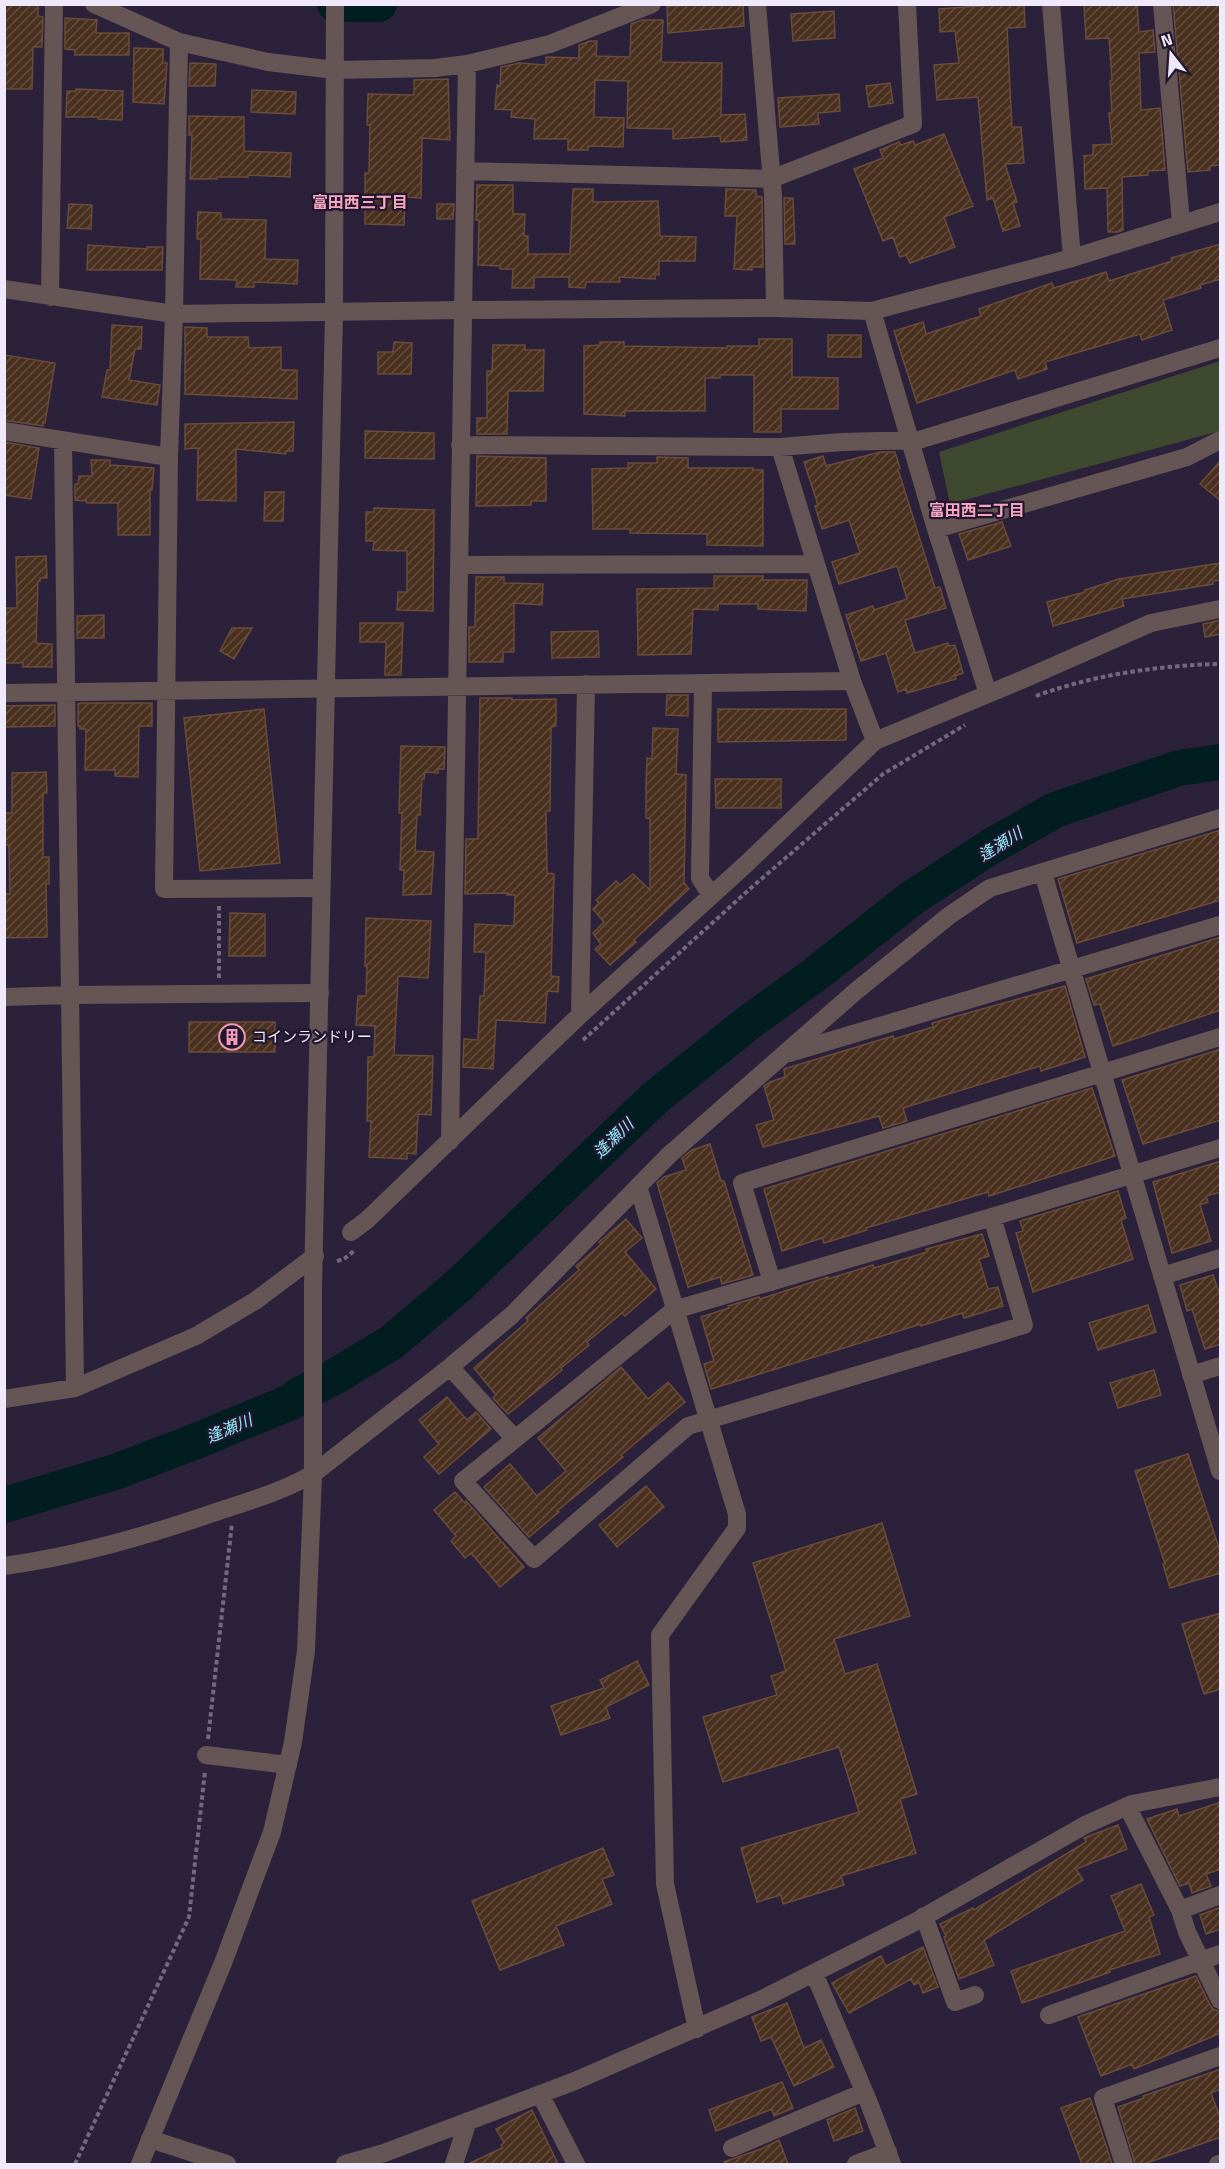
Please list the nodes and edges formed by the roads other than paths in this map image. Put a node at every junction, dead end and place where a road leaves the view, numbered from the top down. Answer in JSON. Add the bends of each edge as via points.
{"nodes":[{"id":1,"x":54,"y":4,"type":"edge"},
{"id":2,"x":94,"y":4,"type":"edge"},
{"id":3,"x":336,"y":4,"type":"edge"},
{"id":4,"x":652,"y":4,"type":"edge"},
{"id":5,"x":757,"y":4,"type":"edge"},
{"id":6,"x":906,"y":4,"type":"edge"},
{"id":7,"x":1051,"y":4,"type":"edge"},
{"id":8,"x":1162,"y":4,"type":"edge"},
{"id":9,"x":179,"y":42,"type":"junction"},
{"id":10,"x":335,"y":63,"type":"junction"},
{"id":11,"x":467,"y":64,"type":"junction"},
{"id":12,"x":465,"y":171,"type":"junction"},
{"id":13,"x":771,"y":179,"type":"junction"},
{"id":14,"x":1221,"y":212,"type":"edge"},
{"id":15,"x":1181,"y":223,"type":"junction"},
{"id":16,"x":1072,"y":258,"type":"junction"},
{"id":17,"x":4,"y":289,"type":"edge"},
{"id":18,"x":50,"y":297,"type":"junction"},
{"id":19,"x":775,"y":308,"type":"junction"},
{"id":20,"x":462,"y":310,"type":"junction"},
{"id":21,"x":872,"y":311,"type":"junction"},
{"id":22,"x":334,"y":313,"type":"junction"},
{"id":23,"x":174,"y":314,"type":"junction"},
{"id":24,"x":1221,"y":348,"type":"edge"},
{"id":25,"x":4,"y":431,"type":"edge"},
{"id":26,"x":1221,"y":440,"type":"edge"},
{"id":27,"x":63,"y":441,"type":"junction"},
{"id":28,"x":910,"y":441,"type":"junction"},
{"id":29,"x":460,"y":445,"type":"junction"},
{"id":30,"x":780,"y":447,"type":"junction"},
{"id":31,"x":169,"y":457,"type":"junction"},
{"id":32,"x":936,"y":529,"type":"junction"},
{"id":33,"x":814,"y":564,"type":"junction"},
{"id":34,"x":459,"y":565,"type":"junction"},
{"id":35,"x":1221,"y":609,"type":"edge"},
{"id":36,"x":852,"y":681,"type":"junction"},
{"id":37,"x":586,"y":684,"type":"junction"},
{"id":38,"x":703,"y":684,"type":"junction"},
{"id":39,"x":456,"y":687,"type":"junction"},
{"id":40,"x":326,"y":689,"type":"junction"},
{"id":41,"x":168,"y":690,"type":"junction"},
{"id":42,"x":67,"y":692,"type":"junction"},
{"id":43,"x":4,"y":693,"type":"edge"},
{"id":44,"x":988,"y":694,"type":"junction"},
{"id":45,"x":875,"y":741,"type":"junction"},
{"id":46,"x":1221,"y":818,"type":"edge"},
{"id":47,"x":1043,"y":873,"type":"junction"},
{"id":48,"x":321,"y":888,"type":"junction"},
{"id":49,"x":711,"y":896,"type":"junction"},
{"id":50,"x":1221,"y":925,"type":"edge"},
{"id":51,"x":1071,"y":970,"type":"junction"},
{"id":52,"x":320,"y":993,"type":"junction"},
{"id":53,"x":70,"y":995,"type":"junction"},
{"id":54,"x":4,"y":997,"type":"edge"},
{"id":55,"x":580,"y":1015,"type":"junction"},
{"id":56,"x":1221,"y":1037,"type":"edge"},
{"id":57,"x":782,"y":1056,"type":"junction"},
{"id":58,"x":1102,"y":1073,"type":"junction"},
{"id":59,"x":450,"y":1141,"type":"junction"},
{"id":60,"x":1221,"y":1148,"type":"edge"},
{"id":61,"x":1132,"y":1175,"type":"junction"},
{"id":62,"x":638,"y":1186,"type":"junction"},
{"id":63,"x":992,"y":1218,"type":"junction"},
{"id":64,"x":356,"y":1239,"type":"road end"},
{"id":65,"x":315,"y":1256,"type":"junction"},
{"id":66,"x":1221,"y":1258,"type":"edge"},
{"id":67,"x":1162,"y":1276,"type":"junction"},
{"id":68,"x":772,"y":1282,"type":"junction"},
{"id":69,"x":674,"y":1310,"type":"junction"},
{"id":70,"x":1221,"y":1366,"type":"edge"},
{"id":71,"x":450,"y":1367,"type":"junction"},
{"id":72,"x":1191,"y":1375,"type":"junction"},
{"id":73,"x":75,"y":1388,"type":"junction"},
{"id":74,"x":4,"y":1399,"type":"edge"},
{"id":75,"x":708,"y":1418,"type":"junction"},
{"id":76,"x":515,"y":1438,"type":"junction"},
{"id":77,"x":1216,"y":1438,"type":"edge"},
{"id":78,"x":313,"y":1467,"type":"junction"},
{"id":79,"x":1221,"y":1471,"type":"edge"},
{"id":80,"x":4,"y":1566,"type":"edge"},
{"id":81,"x":206,"y":1755,"type":"road end"},
{"id":82,"x":288,"y":1765,"type":"junction"},
{"id":83,"x":1221,"y":1787,"type":"edge"},
{"id":84,"x":1127,"y":1806,"type":"junction"},
{"id":85,"x":1221,"y":1895,"type":"edge"},
{"id":86,"x":1180,"y":1910,"type":"junction"},
{"id":87,"x":924,"y":1916,"type":"junction"},
{"id":88,"x":1221,"y":1954,"type":"edge"},
{"id":89,"x":1202,"y":1961,"type":"junction"},
{"id":90,"x":814,"y":1973,"type":"junction"},
{"id":91,"x":975,"y":1995,"type":"dead end"},
{"id":92,"x":1221,"y":2000,"type":"edge"},
{"id":93,"x":1049,"y":2015,"type":"dead end"},
{"id":94,"x":697,"y":2029,"type":"junction"},
{"id":95,"x":1221,"y":2056,"type":"edge"},
{"id":96,"x":864,"y":2092,"type":"junction"},
{"id":97,"x":540,"y":2094,"type":"junction"},
{"id":98,"x":468,"y":2121,"type":"junction"},
{"id":99,"x":150,"y":2139,"type":"junction"},
{"id":100,"x":732,"y":2148,"type":"dead end"},
{"id":101,"x":890,"y":2158,"type":"edge"},
{"id":102,"x":140,"y":2164,"type":"edge"},
{"id":103,"x":227,"y":2164,"type":"edge"},
{"id":104,"x":345,"y":2164,"type":"edge"},
{"id":105,"x":454,"y":2164,"type":"edge"},
{"id":106,"x":576,"y":2164,"type":"edge"},
{"id":107,"x":856,"y":2164,"type":"edge"},
{"id":108,"x":1124,"y":2164,"type":"edge"}],
"edges":[{"from":1,"to":18,"type":"street"},
{"from":2,"to":9,"type":"street"},
{"from":3,"to":10,"type":"street"},
{"from":4,"to":11,"type":"street","via":[[550,44]]},
{"from":5,"to":13,"type":"street"},
{"from":6,"to":13,"type":"street","via":[[913,123]]},
{"from":7,"to":16,"type":"street"},
{"from":8,"to":15,"type":"street"},
{"from":9,"to":10,"type":"street","via":[[268,62]]},
{"from":9,"to":23,"type":"street"},
{"from":10,"to":11,"type":"street","via":[[435,68]]},
{"from":10,"to":22,"type":"street"},
{"from":11,"to":12,"type":"street"},
{"from":12,"to":13,"type":"street"},
{"from":12,"to":20,"type":"street"},
{"from":13,"to":19,"type":"street"},
{"from":14,"to":15,"type":"street"},
{"from":15,"to":16,"type":"street"},
{"from":16,"to":21,"type":"street"},
{"from":17,"to":18,"type":"street"},
{"from":18,"to":23,"type":"street"},
{"from":19,"to":20,"type":"street"},
{"from":19,"to":21,"type":"street"},
{"from":20,"to":22,"type":"street"},
{"from":20,"to":29,"type":"street"},
{"from":21,"to":28,"type":"street"},
{"from":22,"to":23,"type":"street"},
{"from":22,"to":40,"type":"street"},
{"from":23,"to":31,"type":"street"},
{"from":24,"to":28,"type":"street"},
{"from":25,"to":27,"type":"street"},
{"from":26,"to":32,"type":"street","via":[[1187,457]]},
{"from":27,"to":31,"type":"street"},
{"from":27,"to":42,"type":"street"},
{"from":28,"to":30,"type":"street"},
{"from":28,"to":32,"type":"street"},
{"from":29,"to":30,"type":"street"},
{"from":29,"to":34,"type":"street"},
{"from":30,"to":33,"type":"street"},
{"from":31,"to":41,"type":"street"},
{"from":32,"to":44,"type":"street"},
{"from":33,"to":34,"type":"street"},
{"from":33,"to":36,"type":"street"},
{"from":34,"to":39,"type":"street"},
{"from":35,"to":44,"type":"street","via":[[1151,623]]},
{"from":36,"to":38,"type":"street"},
{"from":36,"to":45,"type":"street"},
{"from":37,"to":38,"type":"street"},
{"from":37,"to":39,"type":"street"},
{"from":37,"to":55,"type":"street"},
{"from":38,"to":49,"type":"street","via":[[700,878]]},
{"from":39,"to":40,"type":"street"},
{"from":39,"to":59,"type":"street"},
{"from":40,"to":41,"type":"street"},
{"from":40,"to":48,"type":"street"},
{"from":41,"to":42,"type":"street"},
{"from":41,"to":48,"type":"street","via":[[164,889]]},
{"from":42,"to":43,"type":"street"},
{"from":42,"to":53,"type":"street"},
{"from":44,"to":45,"type":"street"},
{"from":45,"to":49,"type":"street"},
{"from":46,"to":47,"type":"street"},
{"from":47,"to":51,"type":"street"},
{"from":47,"to":57,"type":"street","via":[[990,888],[950,915]]},
{"from":48,"to":52,"type":"street"},
{"from":49,"to":55,"type":"street"},
{"from":50,"to":51,"type":"street"},
{"from":51,"to":57,"type":"street"},
{"from":51,"to":58,"type":"street"},
{"from":52,"to":53,"type":"street"},
{"from":52,"to":65,"type":"street"},
{"from":53,"to":54,"type":"street"},
{"from":53,"to":73,"type":"street"},
{"from":55,"to":59,"type":"street"},
{"from":56,"to":58,"type":"street"},
{"from":57,"to":62,"type":"street"},
{"from":58,"to":61,"type":"street"},
{"from":58,"to":68,"type":"street","via":[[742,1183]]},
{"from":59,"to":64,"type":"street","via":[[368,1220]]},
{"from":60,"to":61,"type":"street"},
{"from":61,"to":63,"type":"street"},
{"from":61,"to":67,"type":"street"},
{"from":62,"to":69,"type":"street"},
{"from":62,"to":71,"type":"street","via":[[512,1316]]},
{"from":63,"to":68,"type":"street"},
{"from":63,"to":75,"type":"street","via":[[1024,1325]]},
{"from":65,"to":73,"type":"street","via":[[255,1301],[196,1336]]},
{"from":65,"to":78,"type":"street"},
{"from":66,"to":67,"type":"street"},
{"from":67,"to":72,"type":"street"},
{"from":68,"to":69,"type":"street"},
{"from":69,"to":75,"type":"street"},
{"from":69,"to":76,"type":"street"},
{"from":70,"to":72,"type":"street"},
{"from":71,"to":76,"type":"street"},
{"from":71,"to":78,"type":"street"},
{"from":72,"to":77,"type":"street"},
{"from":73,"to":74,"type":"street"},
{"from":75,"to":76,"type":"street","via":[[688,1426],[534,1559],[463,1481]]},
{"from":75,"to":94,"type":"street","via":[[737,1527],[660,1635],[665,1884]]},
{"from":77,"to":79,"type":"street"},
{"from":78,"to":80,"type":"street","via":[[288,1488],[155,1532],[51,1560]]},
{"from":78,"to":82,"type":"street","via":[[306,1651]]},
{"from":81,"to":82,"type":"street"},
{"from":82,"to":99,"type":"street","via":[[273,1833]]},
{"from":83,"to":84,"type":"street"},
{"from":84,"to":86,"type":"street"},
{"from":84,"to":87,"type":"street","via":[[1085,1825]]},
{"from":85,"to":86,"type":"street"},
{"from":86,"to":89,"type":"street"},
{"from":87,"to":90,"type":"street"},
{"from":87,"to":91,"type":"street","via":[[955,2002]]},
{"from":88,"to":89,"type":"street"},
{"from":89,"to":92,"type":"street"},
{"from":89,"to":93,"type":"street"},
{"from":90,"to":94,"type":"street"},
{"from":90,"to":96,"type":"street"},
{"from":94,"to":97,"type":"street"},
{"from":95,"to":108,"type":"street","via":[[1103,2098]]},
{"from":96,"to":100,"type":"street"},
{"from":96,"to":101,"type":"street"},
{"from":97,"to":98,"type":"street"},
{"from":97,"to":106,"type":"street"},
{"from":98,"to":104,"type":"street"},
{"from":98,"to":105,"type":"street"},
{"from":99,"to":102,"type":"street"},
{"from":99,"to":103,"type":"street"},
{"from":101,"to":107,"type":"street"}]}
